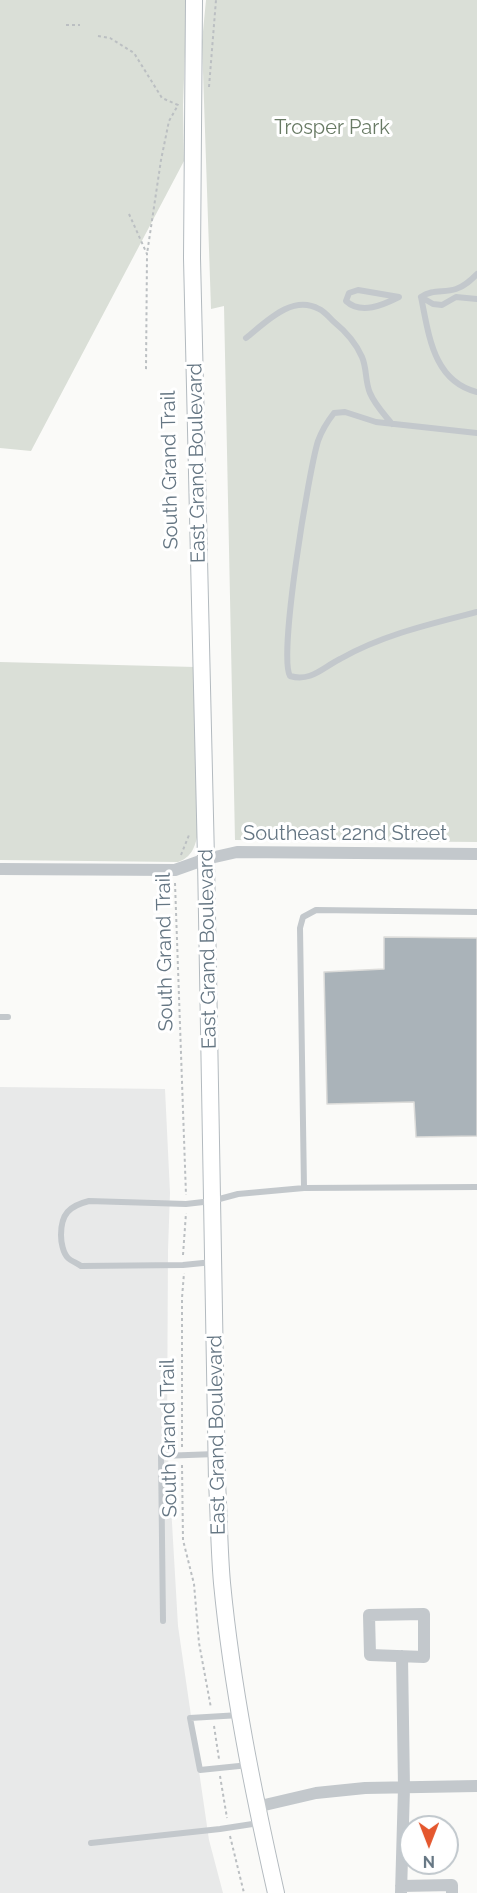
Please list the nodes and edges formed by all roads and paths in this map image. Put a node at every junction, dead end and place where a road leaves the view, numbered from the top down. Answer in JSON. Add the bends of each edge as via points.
{"nodes":[{"id":1,"x":194,"y":0,"type":"edge"},
{"id":2,"x":216,"y":0,"type":"edge"},
{"id":3,"x":66,"y":25,"type":"dead end"},
{"id":4,"x":80,"y":26,"type":"dead end"},
{"id":5,"x":98,"y":36,"type":"dead end"},
{"id":6,"x":209,"y":88,"type":"dead end"},
{"id":7,"x":186,"y":105,"type":"junction"},
{"id":8,"x":178,"y":115,"type":"dead end"},
{"id":9,"x":129,"y":214,"type":"dead end"},
{"id":10,"x":147,"y":254,"type":"junction"},
{"id":11,"x":477,"y":274,"type":"edge"},
{"id":12,"x":399,"y":297,"type":"joint"},
{"id":13,"x":421,"y":297,"type":"junction"},
{"id":14,"x":477,"y":299,"type":"edge"},
{"id":15,"x":246,"y":338,"type":"dead end"},
{"id":16,"x":146,"y":370,"type":"dead end"},
{"id":17,"x":477,"y":392,"type":"edge"},
{"id":18,"x":392,"y":424,"type":"junction"},
{"id":19,"x":477,"y":434,"type":"edge"},
{"id":20,"x":477,"y":612,"type":"edge"},
{"id":21,"x":190,"y":832,"type":"dead end"},
{"id":22,"x":477,"y":854,"type":"edge"},
{"id":23,"x":206,"y":859,"type":"junction"},
{"id":24,"x":0,"y":868,"type":"edge"},
{"id":25,"x":175,"y":870,"type":"junction"},
{"id":26,"x":477,"y":912,"type":"edge"},
{"id":27,"x":0,"y":1017,"type":"edge"},
{"id":28,"x":8,"y":1017,"type":"dead end"},
{"id":29,"x":477,"y":1187,"type":"edge"},
{"id":30,"x":304,"y":1188,"type":"junction"},
{"id":31,"x":212,"y":1201,"type":"junction"},
{"id":32,"x":186,"y":1204,"type":"junction"},
{"id":33,"x":213,"y":1262,"type":"junction"},
{"id":34,"x":183,"y":1265,"type":"junction"},
{"id":35,"x":217,"y":1454,"type":"junction"},
{"id":36,"x":182,"y":1455,"type":"junction"},
{"id":37,"x":163,"y":1621,"type":"dead end"},
{"id":38,"x":402,"y":1656,"type":"junction"},
{"id":39,"x":241,"y":1715,"type":"junction"},
{"id":40,"x":213,"y":1718,"type":"junction"},
{"id":41,"x":249,"y":1765,"type":"junction"},
{"id":42,"x":219,"y":1767,"type":"junction"},
{"id":43,"x":477,"y":1786,"type":"edge"},
{"id":44,"x":404,"y":1788,"type":"junction"},
{"id":45,"x":258,"y":1815,"type":"junction"},
{"id":46,"x":228,"y":1827,"type":"junction"},
{"id":47,"x":91,"y":1843,"type":"dead end"},
{"id":48,"x":401,"y":1889,"type":"edge"},
{"id":49,"x":244,"y":1893,"type":"edge"},
{"id":50,"x":276,"y":1893,"type":"edge"},
{"id":51,"x":452,"y":1893,"type":"edge"}],
"edges":[{"from":1,"to":7,"type":"street","name":"East Grand Boulevard"},
{"from":2,"to":6,"type":"path"},
{"from":3,"to":4,"type":"path"},
{"from":5,"to":7,"type":"path","via":[[110,38],[134,53],[162,98]]},
{"from":7,"to":8,"type":"path"},
{"from":7,"to":10,"type":"path","via":[[169,121]]},
{"from":7,"to":23,"type":"street","name":"East Grand Boulevard"},
{"from":9,"to":10,"type":"path"},
{"from":10,"to":16,"type":"path"},
{"from":11,"to":13,"type":"lane","via":[[458,289],[429,292]]},
{"from":12,"to":12,"type":"lane","via":[[380,306],[362,308],[346,301],[350,293],[358,290]]},
{"from":13,"to":14,"type":"lane","via":[[442,305],[456,297]]},
{"from":13,"to":17,"type":"lane","via":[[432,349],[440,365],[454,381]]},
{"from":15,"to":18,"type":"lane","via":[[289,307],[304,303],[319,309],[354,343],[362,358],[370,393]]},
{"from":18,"to":19,"type":"lane"},
{"from":18,"to":20,"type":"lane","via":[[345,412],[334,413],[318,440],[294,575],[286,670],[290,676],[308,678],[341,658],[396,634]]},
{"from":21,"to":25,"type":"path","name":"South Grand Trail"},
{"from":22,"to":23,"type":"street","name":"Southeast 22nd Street","via":[[237,852]]},
{"from":23,"to":25,"type":"street","name":"Southeast 22nd Street"},
{"from":23,"to":31,"type":"street","name":"East Grand Boulevard"},
{"from":24,"to":25,"type":"street","name":"Southeast 22nd Street"},
{"from":25,"to":32,"type":"path","name":"South Grand Trail"},
{"from":26,"to":30,"type":"lane","via":[[316,910],[303,916],[300,928]]},
{"from":27,"to":28,"type":"lane"},
{"from":29,"to":30,"type":"lane"},
{"from":30,"to":31,"type":"lane","via":[[238,1194]]},
{"from":31,"to":32,"type":"lane"},
{"from":31,"to":33,"type":"street","name":"East Grand Boulevard"},
{"from":32,"to":34,"type":"path","name":"South Grand Trail"},
{"from":32,"to":34,"type":"lane","via":[[89,1201],[76,1204],[61,1222],[61,1243],[67,1258],[81,1266]]},
{"from":33,"to":34,"type":"lane"},
{"from":33,"to":35,"type":"street","name":"East Grand Boulevard"},
{"from":34,"to":36,"type":"path","name":"South Grand Trail"},
{"from":35,"to":36,"type":"lane"},
{"from":35,"to":39,"type":"street","name":"East Grand Boulevard","via":[[222,1581]]},
{"from":36,"to":37,"type":"lane","via":[[161,1456]]},
{"from":36,"to":40,"type":"path","name":"South Grand Trail","via":[[183,1540],[194,1584],[199,1643]]},
{"from":38,"to":38,"type":"street","via":[[369,1655],[369,1615],[424,1614],[424,1657]]},
{"from":38,"to":44,"type":"street"},
{"from":39,"to":40,"type":"lane"},
{"from":39,"to":41,"type":"street","name":"East Grand Boulevard"},
{"from":40,"to":42,"type":"path","name":"South Grand Trail"},
{"from":40,"to":42,"type":"lane","via":[[190,1718],[200,1770]]},
{"from":41,"to":42,"type":"lane"},
{"from":41,"to":45,"type":"street","name":"East Grand Boulevard"},
{"from":42,"to":46,"type":"path","name":"South Grand Trail"},
{"from":43,"to":44,"type":"street"},
{"from":44,"to":45,"type":"street","via":[[316,1793]]},
{"from":44,"to":48,"type":"street"},
{"from":45,"to":46,"type":"lane"},
{"from":45,"to":50,"type":"street","name":"East Grand Boulevard"},
{"from":46,"to":47,"type":"lane"},
{"from":46,"to":49,"type":"path","name":"South Grand Trail"},
{"from":48,"to":51,"type":"street","via":[[452,1886]]}]}
